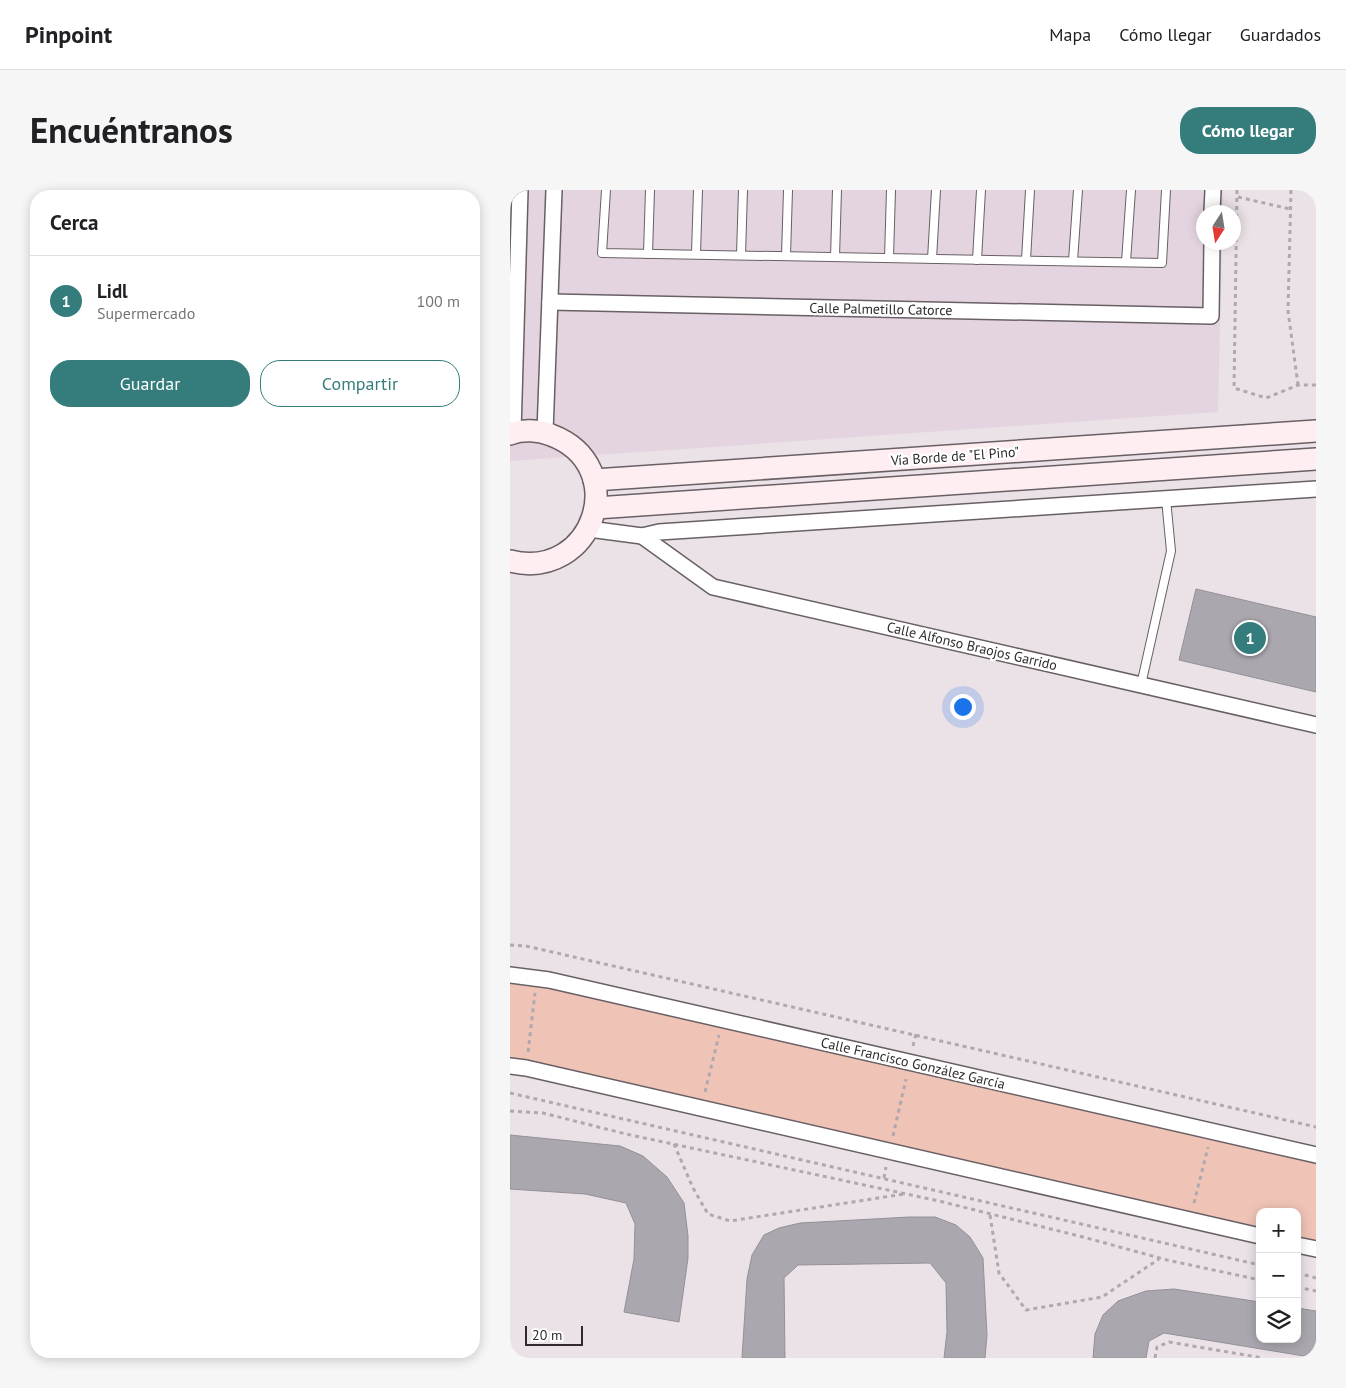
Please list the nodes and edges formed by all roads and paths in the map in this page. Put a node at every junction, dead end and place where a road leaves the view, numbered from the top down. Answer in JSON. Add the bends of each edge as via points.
{"nodes":[{"id":1,"x":520,"y":190,"type":"edge"},
{"id":2,"x":554,"y":190,"type":"edge"},
{"id":3,"x":606,"y":190,"type":"edge"},
{"id":4,"x":650,"y":190,"type":"edge"},
{"id":5,"x":698,"y":190,"type":"edge"},
{"id":6,"x":743,"y":190,"type":"edge"},
{"id":7,"x":788,"y":190,"type":"edge"},
{"id":8,"x":837,"y":190,"type":"edge"},
{"id":9,"x":891,"y":190,"type":"edge"},
{"id":10,"x":936,"y":190,"type":"edge"},
{"id":11,"x":981,"y":190,"type":"edge"},
{"id":12,"x":1030,"y":190,"type":"edge"},
{"id":13,"x":1078,"y":190,"type":"edge"},
{"id":14,"x":1131,"y":190,"type":"edge"},
{"id":15,"x":1166,"y":190,"type":"edge"},
{"id":16,"x":1213,"y":190,"type":"edge"},
{"id":17,"x":1238,"y":190,"type":"edge"},
{"id":18,"x":1291,"y":190,"type":"edge"},
{"id":19,"x":1238,"y":197,"type":"junction"},
{"id":20,"x":1212,"y":205,"type":"edge"},
{"id":21,"x":1290,"y":209,"type":"junction"},
{"id":22,"x":1212,"y":250,"type":"edge"},
{"id":23,"x":648,"y":254,"type":"junction"},
{"id":24,"x":696,"y":254,"type":"junction"},
{"id":25,"x":741,"y":255,"type":"junction"},
{"id":26,"x":786,"y":256,"type":"junction"},
{"id":27,"x":835,"y":257,"type":"junction"},
{"id":28,"x":889,"y":258,"type":"junction"},
{"id":29,"x":932,"y":259,"type":"junction"},
{"id":30,"x":977,"y":260,"type":"junction"},
{"id":31,"x":1026,"y":260,"type":"junction"},
{"id":32,"x":1073,"y":261,"type":"junction"},
{"id":33,"x":1126,"y":262,"type":"junction"},
{"id":34,"x":514,"y":302,"type":"edge"},
{"id":35,"x":550,"y":302,"type":"junction"},
{"id":36,"x":1298,"y":385,"type":"junction"},
{"id":37,"x":1316,"y":385,"type":"edge"},
{"id":38,"x":1316,"y":431,"type":"edge"},
{"id":39,"x":545,"y":432,"type":"junction"},
{"id":40,"x":512,"y":433,"type":"edge"},
{"id":41,"x":1316,"y":459,"type":"edge"},
{"id":42,"x":594,"y":480,"type":"junction"},
{"id":43,"x":1316,"y":490,"type":"edge"},
{"id":44,"x":1166,"y":499,"type":"junction"},
{"id":45,"x":596,"y":508,"type":"junction"},
{"id":46,"x":589,"y":529,"type":"junction"},
{"id":47,"x":642,"y":536,"type":"junction"},
{"id":48,"x":510,"y":562,"type":"edge"},
{"id":49,"x":1141,"y":685,"type":"junction"},
{"id":50,"x":1316,"y":725,"type":"edge"},
{"id":51,"x":510,"y":945,"type":"edge"},
{"id":52,"x":510,"y":975,"type":"edge"},
{"id":53,"x":536,"y":990,"type":"dead end"},
{"id":54,"x":719,"y":1033,"type":"dead end"},
{"id":55,"x":916,"y":1034,"type":"junction"},
{"id":56,"x":912,"y":1051,"type":"dead end"},
{"id":57,"x":528,"y":1055,"type":"dead end"},
{"id":58,"x":510,"y":1066,"type":"edge"},
{"id":59,"x":906,"y":1075,"type":"dead end"},
{"id":60,"x":510,"y":1093,"type":"edge"},
{"id":61,"x":704,"y":1095,"type":"dead end"},
{"id":62,"x":510,"y":1111,"type":"edge"},
{"id":63,"x":1316,"y":1127,"type":"edge"},
{"id":64,"x":893,"y":1138,"type":"dead end"},
{"id":65,"x":674,"y":1144,"type":"junction"},
{"id":66,"x":1208,"y":1147,"type":"dead end"},
{"id":67,"x":1316,"y":1155,"type":"edge"},
{"id":68,"x":908,"y":1194,"type":"junction"},
{"id":69,"x":1193,"y":1206,"type":"dead end"},
{"id":70,"x":990,"y":1214,"type":"junction"},
{"id":71,"x":1256,"y":1235,"type":"edge"},
{"id":72,"x":1301,"y":1246,"type":"edge"},
{"id":73,"x":1316,"y":1249,"type":"edge"},
{"id":74,"x":1160,"y":1258,"type":"junction"},
{"id":75,"x":1256,"y":1264,"type":"edge"},
{"id":76,"x":1301,"y":1275,"type":"edge"},
{"id":77,"x":1316,"y":1278,"type":"edge"},
{"id":78,"x":1256,"y":1279,"type":"edge"},
{"id":79,"x":1301,"y":1288,"type":"edge"},
{"id":80,"x":1316,"y":1291,"type":"edge"},
{"id":81,"x":1155,"y":1358,"type":"edge"},
{"id":82,"x":1263,"y":1358,"type":"edge"}],
"edges":[{"from":1,"to":34,"type":"street"},
{"from":2,"to":35,"type":"street"},
{"from":3,"to":23,"type":"lane","via":[[602,253]]},
{"from":4,"to":23,"type":"lane"},
{"from":5,"to":24,"type":"lane"},
{"from":6,"to":25,"type":"lane"},
{"from":7,"to":26,"type":"lane"},
{"from":8,"to":27,"type":"lane"},
{"from":9,"to":28,"type":"lane"},
{"from":10,"to":29,"type":"lane"},
{"from":11,"to":30,"type":"lane"},
{"from":12,"to":31,"type":"lane"},
{"from":13,"to":32,"type":"lane"},
{"from":14,"to":33,"type":"lane"},
{"from":15,"to":33,"type":"lane","via":[[1162,263]]},
{"from":16,"to":20,"type":"street"},
{"from":17,"to":19,"type":"path"},
{"from":18,"to":21,"type":"path"},
{"from":19,"to":21,"type":"path"},
{"from":19,"to":36,"type":"path","via":[[1234,388],[1266,398]]},
{"from":21,"to":36,"type":"path","via":[[1288,311]]},
{"from":22,"to":35,"type":"street","name":"Calle Palmetillo Catorce","via":[[1211,316]]},
{"from":23,"to":24,"type":"lane"},
{"from":24,"to":25,"type":"lane"},
{"from":25,"to":26,"type":"lane"},
{"from":26,"to":27,"type":"lane"},
{"from":27,"to":28,"type":"lane"},
{"from":28,"to":29,"type":"lane"},
{"from":29,"to":30,"type":"lane"},
{"from":30,"to":31,"type":"lane"},
{"from":31,"to":32,"type":"lane"},
{"from":32,"to":33,"type":"lane"},
{"from":34,"to":40,"type":"street"},
{"from":35,"to":39,"type":"street"},
{"from":36,"to":37,"type":"path"},
{"from":38,"to":42,"type":"main road","name":"Vía Borde de \"El Pino\""},
{"from":39,"to":40,"type":"main road"},
{"from":39,"to":42,"type":"main road","via":[[576,450]]},
{"from":41,"to":45,"type":"main road","name":"Vía Borde de \"El Pino\""},
{"from":42,"to":45,"type":"main road"},
{"from":43,"to":44,"type":"street"},
{"from":44,"to":47,"type":"street","via":[[659,532]]},
{"from":44,"to":49,"type":"lane","via":[[1171,551]]},
{"from":45,"to":46,"type":"main road"},
{"from":46,"to":47,"type":"street"},
{"from":46,"to":48,"type":"main road","via":[[575,546],[556,559],[534,564]]},
{"from":47,"to":49,"type":"street","name":"Calle Alfonso Braojos Garrido","via":[[713,587]]},
{"from":49,"to":50,"type":"street","name":"Calle Alfonso Braojos Garrido"},
{"from":51,"to":55,"type":"path","via":[[536,948]]},
{"from":52,"to":67,"type":"street","name":"Calle Francisco González García","via":[[549,980]]},
{"from":53,"to":57,"type":"path"},
{"from":54,"to":61,"type":"path"},
{"from":55,"to":56,"type":"path"},
{"from":55,"to":63,"type":"path"},
{"from":58,"to":71,"type":"street"},
{"from":59,"to":64,"type":"path"},
{"from":60,"to":75,"type":"path"},
{"from":62,"to":65,"type":"path","via":[[543,1113]]},
{"from":65,"to":68,"type":"path"},
{"from":65,"to":68,"type":"path","via":[[708,1214],[730,1221]]},
{"from":66,"to":69,"type":"path"},
{"from":68,"to":70,"type":"path"},
{"from":70,"to":74,"type":"path"},
{"from":70,"to":74,"type":"path","via":[[999,1273],[1026,1310],[1102,1297]]},
{"from":72,"to":73,"type":"street"},
{"from":74,"to":78,"type":"path"},
{"from":76,"to":77,"type":"path"},
{"from":79,"to":80,"type":"path"},
{"from":81,"to":82,"type":"path","via":[[1157,1347],[1169,1342]]}]}
